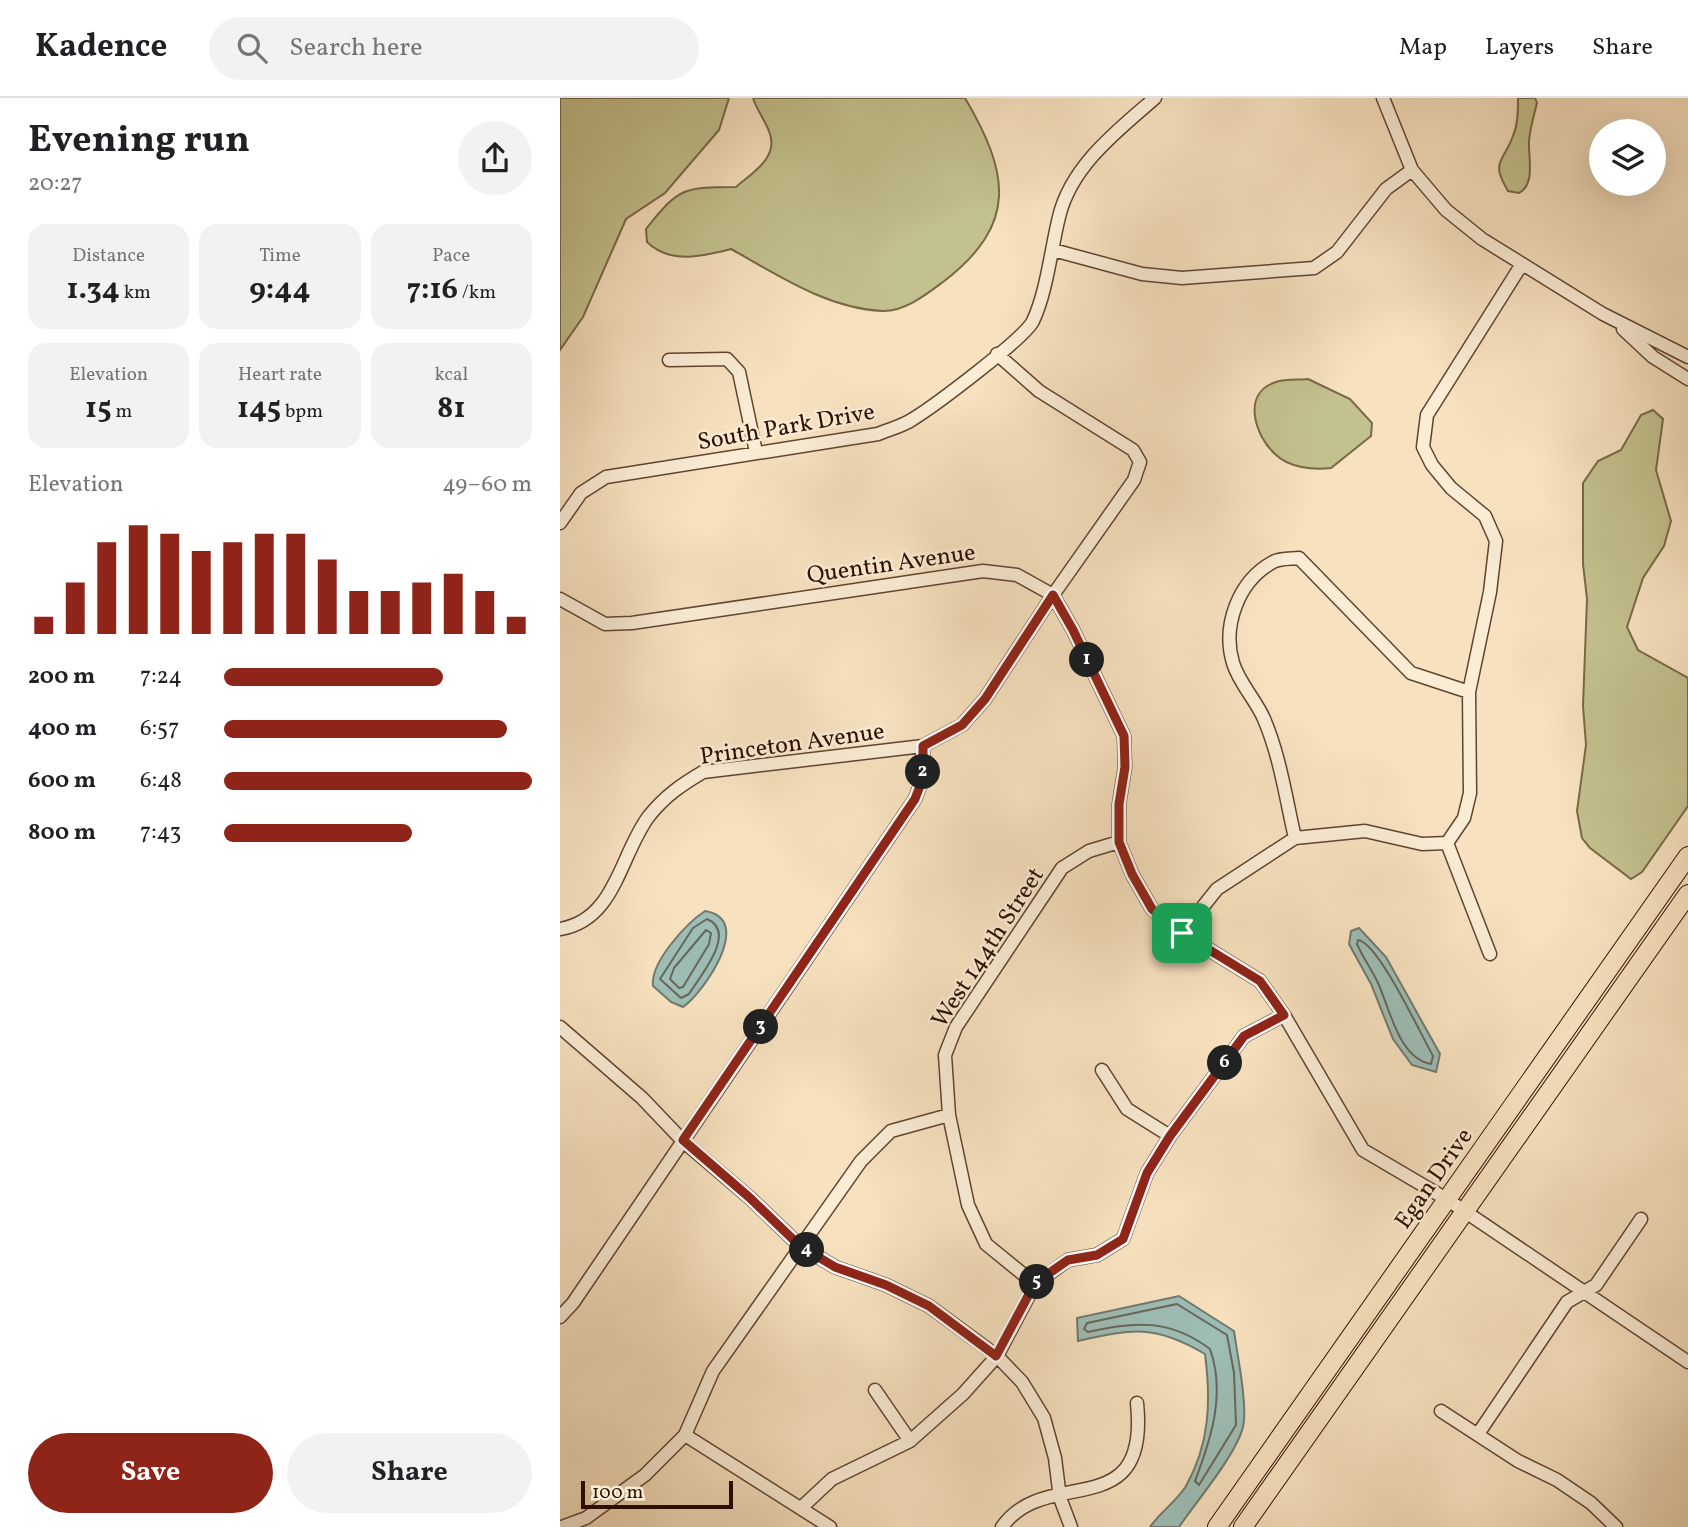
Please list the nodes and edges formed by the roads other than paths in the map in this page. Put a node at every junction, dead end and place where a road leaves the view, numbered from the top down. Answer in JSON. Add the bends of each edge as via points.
{"nodes":[{"id":1,"x":1155,"y":98,"type":"edge"},
{"id":2,"x":1383,"y":98,"type":"edge"},
{"id":3,"x":1412,"y":170,"type":"junction"},
{"id":4,"x":1054,"y":250,"type":"junction"},
{"id":5,"x":1522,"y":264,"type":"junction"},
{"id":6,"x":1615,"y":321,"type":"junction"},
{"id":7,"x":997,"y":354,"type":"junction"},
{"id":8,"x":1688,"y":357,"type":"edge"},
{"id":9,"x":669,"y":360,"type":"dead end"},
{"id":10,"x":1688,"y":379,"type":"edge"},
{"id":11,"x":756,"y":452,"type":"junction"},
{"id":12,"x":560,"y":523,"type":"edge"},
{"id":13,"x":1053,"y":595,"type":"junction"},
{"id":14,"x":560,"y":599,"type":"edge"},
{"id":15,"x":1469,"y":692,"type":"junction"},
{"id":16,"x":923,"y":746,"type":"junction"},
{"id":17,"x":1295,"y":838,"type":"junction"},
{"id":18,"x":1119,"y":842,"type":"junction"},
{"id":19,"x":1447,"y":844,"type":"junction"},
{"id":20,"x":1688,"y":856,"type":"edge"},
{"id":21,"x":1688,"y":894,"type":"edge"},
{"id":22,"x":560,"y":929,"type":"edge"},
{"id":23,"x":1182,"y":933,"type":"junction"},
{"id":24,"x":1490,"y":954,"type":"dead end"},
{"id":25,"x":1284,"y":1015,"type":"junction"},
{"id":26,"x":560,"y":1027,"type":"edge"},
{"id":27,"x":1102,"y":1070,"type":"dead end"},
{"id":28,"x":949,"y":1115,"type":"junction"},
{"id":29,"x":1170,"y":1136,"type":"junction"},
{"id":30,"x":683,"y":1140,"type":"junction"},
{"id":31,"x":1448,"y":1200,"type":"junction"},
{"id":32,"x":1465,"y":1213,"type":"junction"},
{"id":33,"x":1641,"y":1219,"type":"dead end"},
{"id":34,"x":800,"y":1246,"type":"junction"},
{"id":35,"x":1035,"y":1283,"type":"junction"},
{"id":36,"x":1584,"y":1292,"type":"junction"},
{"id":37,"x":560,"y":1317,"type":"edge"},
{"id":38,"x":996,"y":1356,"type":"junction"},
{"id":39,"x":1688,"y":1362,"type":"edge"},
{"id":40,"x":875,"y":1390,"type":"dead end"},
{"id":41,"x":1137,"y":1404,"type":"dead end"},
{"id":42,"x":1441,"y":1411,"type":"dead end"},
{"id":43,"x":1478,"y":1434,"type":"junction"},
{"id":44,"x":685,"y":1435,"type":"junction"},
{"id":45,"x":909,"y":1441,"type":"junction"},
{"id":46,"x":1060,"y":1498,"type":"junction"},
{"id":47,"x":801,"y":1508,"type":"junction"},
{"id":48,"x":562,"y":1527,"type":"edge"},
{"id":49,"x":830,"y":1527,"type":"edge"},
{"id":50,"x":1002,"y":1527,"type":"edge"},
{"id":51,"x":1071,"y":1527,"type":"edge"},
{"id":52,"x":1217,"y":1527,"type":"edge"},
{"id":53,"x":1243,"y":1527,"type":"edge"},
{"id":54,"x":1616,"y":1527,"type":"edge"}],
"edges":[{"from":1,"to":4,"type":"street","name":"South Park Drive","via":[[1090,159],[1070,186]]},
{"from":2,"to":3,"type":"street"},
{"from":3,"to":4,"type":"street","via":[[1386,189],[1337,252],[1314,268],[1182,278],[1142,274]]},
{"from":3,"to":5,"type":"street","via":[[1446,210]]},
{"from":4,"to":7,"type":"street","name":"South Park Drive","via":[[1032,321],[1018,340]]},
{"from":5,"to":6,"type":"street"},
{"from":5,"to":15,"type":"street","via":[[1427,415],[1423,447],[1451,488],[1485,516],[1496,541]]},
{"from":6,"to":8,"type":"street"},
{"from":6,"to":10,"type":"street","via":[[1653,357]]},
{"from":7,"to":11,"type":"street","name":"South Park Drive","via":[[911,420],[878,434]]},
{"from":7,"to":13,"type":"street","via":[[1039,391],[1133,450],[1140,462],[1134,480]]},
{"from":9,"to":11,"type":"street","via":[[727,359],[739,372]]},
{"from":11,"to":12,"type":"street","name":"South Park Drive","via":[[606,477],[581,493]]},
{"from":13,"to":14,"type":"street","name":"Quentin Avenue","via":[[1017,575],[983,571],[605,624]]},
{"from":13,"to":16,"type":"street","via":[[985,699],[962,725]]},
{"from":13,"to":18,"type":"street","via":[[1124,736]]},
{"from":15,"to":17,"type":"street","via":[[1410,673],[1299,558],[1274,560],[1250,582],[1234,608],[1229,639],[1234,665],[1264,719]]},
{"from":15,"to":19,"type":"street","via":[[1470,793],[1464,818]]},
{"from":16,"to":22,"type":"street","name":"Princeton Avenue","via":[[702,772],[671,791],[648,818],[595,915]]},
{"from":16,"to":30,"type":"street","via":[[923,778],[915,799]]},
{"from":17,"to":19,"type":"street","via":[[1365,831],[1422,844]]},
{"from":17,"to":23,"type":"street","via":[[1217,889]]},
{"from":18,"to":23,"type":"street","via":[[1152,909]]},
{"from":18,"to":28,"type":"street","name":"West 144th Street","via":[[1088,851],[1062,868],[956,1027],[945,1055]]},
{"from":19,"to":24,"type":"street"},
{"from":20,"to":31,"type":"highway","name":"Egan Drive"},
{"from":21,"to":32,"type":"highway","name":"Egan Drive"},
{"from":23,"to":25,"type":"street","via":[[1260,981]]},
{"from":25,"to":29,"type":"street","via":[[1244,1036]]},
{"from":25,"to":31,"type":"street","via":[[1363,1150]]},
{"from":26,"to":30,"type":"street"},
{"from":27,"to":29,"type":"street","via":[[1127,1109]]},
{"from":28,"to":34,"type":"street","via":[[891,1130],[861,1161]]},
{"from":28,"to":35,"type":"street","via":[[968,1205],[986,1244]]},
{"from":29,"to":35,"type":"street","via":[[1147,1173],[1123,1239],[1097,1255],[1068,1260]]},
{"from":30,"to":34,"type":"street"},
{"from":30,"to":37,"type":"street"},
{"from":31,"to":32,"type":"street"},
{"from":31,"to":52,"type":"highway","name":"Egan Drive"},
{"from":32,"to":36,"type":"street"},
{"from":32,"to":53,"type":"highway","name":"Egan Drive"},
{"from":33,"to":36,"type":"street","via":[[1596,1285]]},
{"from":34,"to":38,"type":"street","via":[[835,1267],[929,1306]]},
{"from":34,"to":44,"type":"street","via":[[713,1371]]},
{"from":35,"to":38,"type":"street"},
{"from":36,"to":39,"type":"street"},
{"from":36,"to":43,"type":"street","via":[[1567,1303]]},
{"from":38,"to":45,"type":"street","via":[[963,1394]]},
{"from":38,"to":46,"type":"street","via":[[1022,1382],[1044,1418]]},
{"from":40,"to":45,"type":"street"},
{"from":41,"to":46,"type":"street","via":[[1139,1445],[1128,1469],[1106,1486]]},
{"from":42,"to":43,"type":"street"},
{"from":43,"to":54,"type":"street","via":[[1569,1488]]},
{"from":44,"to":47,"type":"street"},
{"from":44,"to":48,"type":"street","via":[[645,1475],[586,1518]]},
{"from":45,"to":47,"type":"street","via":[[832,1479]]},
{"from":46,"to":50,"type":"street","via":[[1041,1499],[1015,1513]]},
{"from":46,"to":51,"type":"street"},
{"from":47,"to":49,"type":"street"}]}
